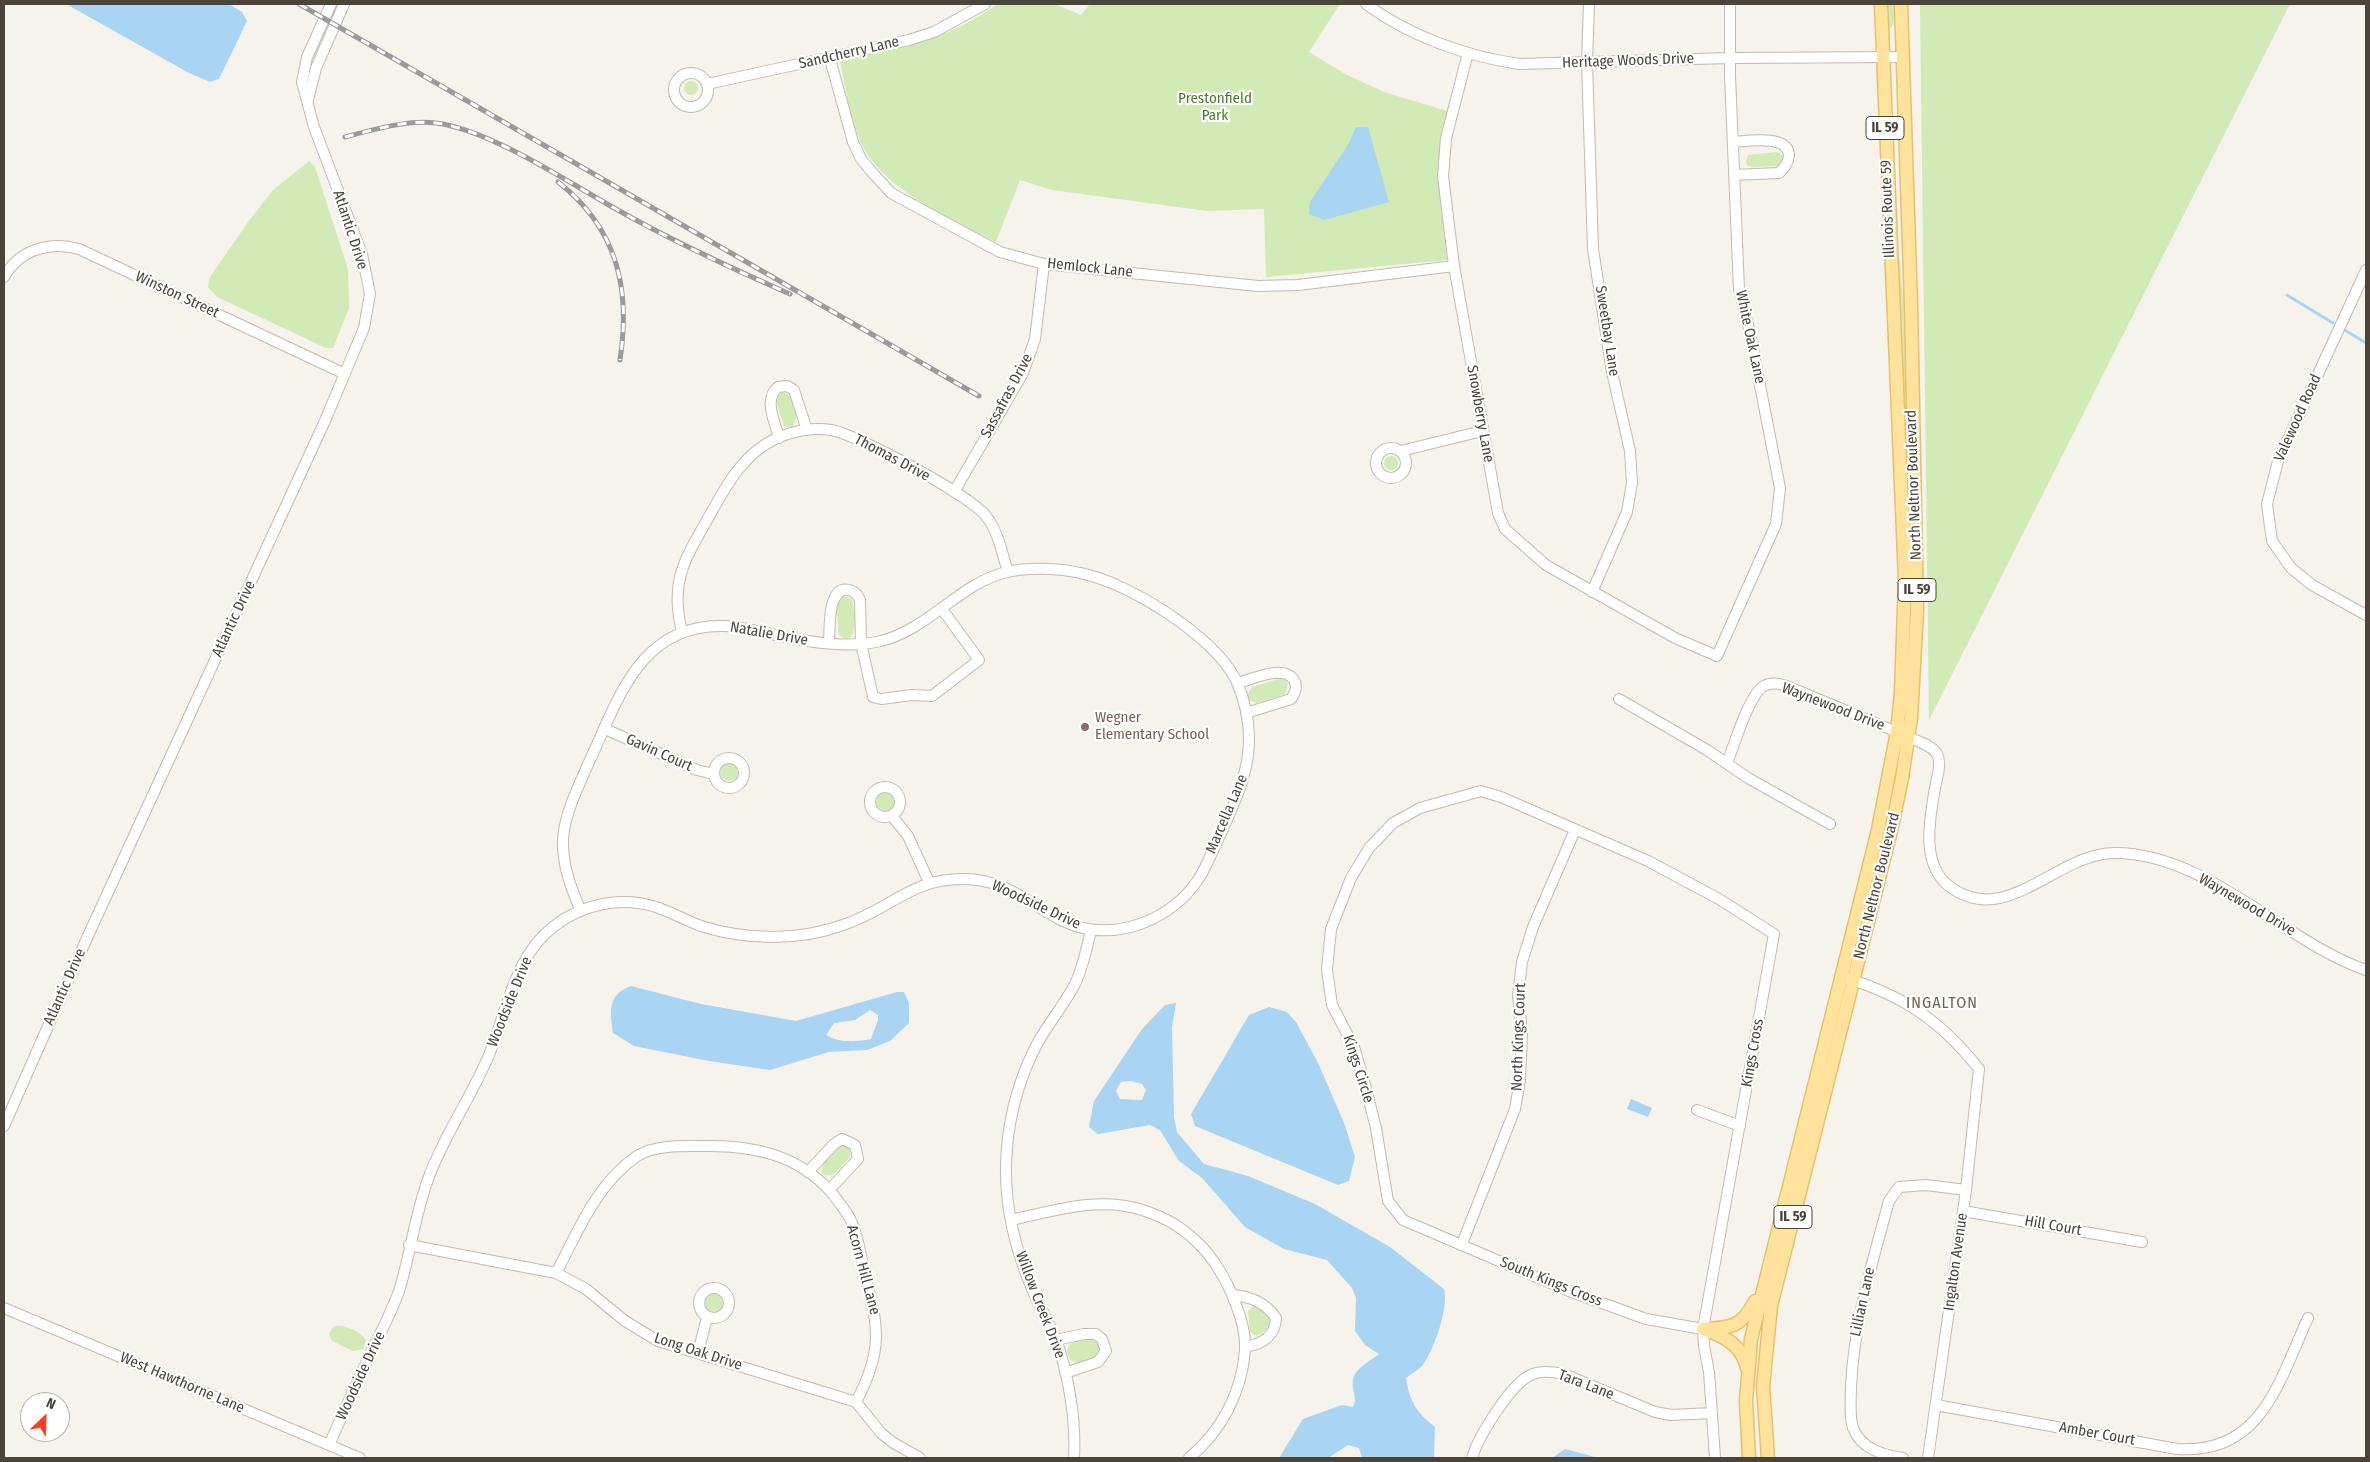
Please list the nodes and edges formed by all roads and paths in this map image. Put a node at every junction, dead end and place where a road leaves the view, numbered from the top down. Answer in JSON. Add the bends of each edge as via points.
{"nodes":[{"id":1,"x":330,"y":4,"type":"edge"},
{"id":2,"x":344,"y":4,"type":"edge"},
{"id":3,"x":984,"y":4,"type":"edge"},
{"id":4,"x":1366,"y":4,"type":"edge"},
{"id":5,"x":1589,"y":4,"type":"edge"},
{"id":6,"x":1730,"y":4,"type":"edge"},
{"id":7,"x":1881,"y":4,"type":"edge"},
{"id":8,"x":1901,"y":4,"type":"edge"},
{"id":9,"x":1468,"y":53,"type":"junction"},
{"id":10,"x":1903,"y":57,"type":"junction"},
{"id":11,"x":1730,"y":58,"type":"junction"},
{"id":12,"x":1883,"y":58,"type":"junction"},
{"id":13,"x":830,"y":59,"type":"junction"},
{"id":14,"x":1587,"y":62,"type":"junction"},
{"id":15,"x":707,"y":84,"type":"dead end"},
{"id":16,"x":308,"y":101,"type":"junction"},
{"id":17,"x":1733,"y":142,"type":"junction"},
{"id":18,"x":1734,"y":175,"type":"junction"},
{"id":19,"x":1044,"y":264,"type":"junction"},
{"id":20,"x":1454,"y":266,"type":"junction"},
{"id":21,"x":2366,"y":270,"type":"edge"},
{"id":22,"x":7,"y":272,"type":"edge"},
{"id":23,"x":1911,"y":304,"type":"joint"},
{"id":24,"x":345,"y":374,"type":"junction"},
{"id":25,"x":1897,"y":413,"type":"joint"},
{"id":26,"x":807,"y":430,"type":"junction"},
{"id":27,"x":1482,"y":431,"type":"junction"},
{"id":28,"x":779,"y":438,"type":"junction"},
{"id":29,"x":1401,"y":451,"type":"dead end"},
{"id":30,"x":954,"y":492,"type":"junction"},
{"id":31,"x":1008,"y":572,"type":"junction"},
{"id":32,"x":1592,"y":592,"type":"junction"},
{"id":33,"x":942,"y":610,"type":"junction"},
{"id":34,"x":2366,"y":615,"type":"edge"},
{"id":35,"x":682,"y":632,"type":"junction"},
{"id":36,"x":829,"y":643,"type":"junction"},
{"id":37,"x":861,"y":643,"type":"junction"},
{"id":38,"x":1717,"y":656,"type":"joint"},
{"id":39,"x":1238,"y":683,"type":"junction"},
{"id":40,"x":1619,"y":699,"type":"dead end"},
{"id":41,"x":1246,"y":713,"type":"junction"},
{"id":42,"x":605,"y":729,"type":"junction"},
{"id":43,"x":1902,"y":735,"type":"junction"},
{"id":44,"x":1726,"y":763,"type":"junction"},
{"id":45,"x":714,"y":774,"type":"dead end"},
{"id":46,"x":892,"y":816,"type":"dead end"},
{"id":47,"x":1830,"y":824,"type":"dead end"},
{"id":48,"x":1575,"y":830,"type":"junction"},
{"id":49,"x":1652,"y":864,"type":"joint"},
{"id":50,"x":929,"y":882,"type":"junction"},
{"id":51,"x":580,"y":909,"type":"junction"},
{"id":52,"x":1092,"y":930,"type":"junction"},
{"id":53,"x":2366,"y":970,"type":"edge"},
{"id":54,"x":1847,"y":978,"type":"junction"},
{"id":55,"x":1697,"y":1110,"type":"dead end"},
{"id":56,"x":4,"y":1126,"type":"edge"},
{"id":57,"x":1740,"y":1126,"type":"junction"},
{"id":58,"x":808,"y":1172,"type":"junction"},
{"id":59,"x":829,"y":1190,"type":"junction"},
{"id":60,"x":1966,"y":1190,"type":"junction"},
{"id":61,"x":1963,"y":1210,"type":"junction"},
{"id":62,"x":1011,"y":1220,"type":"junction"},
{"id":63,"x":1402,"y":1220,"type":"joint"},
{"id":64,"x":2142,"y":1242,"type":"dead end"},
{"id":65,"x":1462,"y":1244,"type":"junction"},
{"id":66,"x":409,"y":1245,"type":"junction"},
{"id":67,"x":556,"y":1273,"type":"junction"},
{"id":68,"x":1764,"y":1282,"type":"junction"},
{"id":69,"x":1232,"y":1295,"type":"junction"},
{"id":70,"x":4,"y":1308,"type":"edge"},
{"id":71,"x":707,"y":1317,"type":"dead end"},
{"id":72,"x":2308,"y":1318,"type":"dead end"},
{"id":73,"x":1704,"y":1329,"type":"junction"},
{"id":74,"x":1056,"y":1340,"type":"junction"},
{"id":75,"x":1245,"y":1347,"type":"junction"},
{"id":76,"x":698,"y":1353,"type":"junction"},
{"id":77,"x":1747,"y":1371,"type":"junction"},
{"id":78,"x":1065,"y":1373,"type":"junction"},
{"id":79,"x":856,"y":1402,"type":"junction"},
{"id":80,"x":1936,"y":1405,"type":"junction"},
{"id":81,"x":1712,"y":1413,"type":"junction"},
{"id":82,"x":329,"y":1446,"type":"junction"},
{"id":83,"x":360,"y":1458,"type":"edge"},
{"id":84,"x":920,"y":1458,"type":"edge"},
{"id":85,"x":1074,"y":1458,"type":"edge"},
{"id":86,"x":1189,"y":1458,"type":"edge"},
{"id":87,"x":1472,"y":1458,"type":"edge"},
{"id":88,"x":1714,"y":1458,"type":"edge"},
{"id":89,"x":1749,"y":1458,"type":"edge"},
{"id":90,"x":1768,"y":1458,"type":"edge"},
{"id":91,"x":1903,"y":1458,"type":"edge"},
{"id":92,"x":1928,"y":1458,"type":"edge"}],
"edges":[{"from":1,"to":16,"type":"street","name":"Atlantic Drive","via":[[305,66],[302,82]]},
{"from":2,"to":16,"type":"street","name":"Atlantic Drive","via":[[316,68]]},
{"from":3,"to":13,"type":"street","name":"Sandcherry Lane","via":[[934,32]]},
{"from":4,"to":9,"type":"street","name":"Heritage Woods Drive","via":[[1387,20]]},
{"from":5,"to":14,"type":"street","name":"Sweetbay Lane"},
{"from":6,"to":11,"type":"street","name":"White Oak Lane"},
{"from":7,"to":12,"type":"main road","name":"Illinois Route 59","number":"IL 59"},
{"from":8,"to":10,"type":"main road","name":"Illinois Route 59","number":"IL 59"},
{"from":9,"to":14,"type":"street","name":"Heritage Woods Drive","via":[[1519,64]]},
{"from":9,"to":20,"type":"street","name":"Snowberry Lane","via":[[1446,138],[1444,176]]},
{"from":10,"to":12,"type":"street","name":"Heritage Woods Drive"},
{"from":10,"to":23,"type":"main road","name":"Illinois Route 59","number":"IL 59"},
{"from":11,"to":12,"type":"street","name":"Heritage Woods Drive"},
{"from":11,"to":14,"type":"street","name":"Heritage Woods Drive"},
{"from":11,"to":17,"type":"street","name":"White Oak Lane"},
{"from":12,"to":25,"type":"main road","name":"Illinois Route 59","number":"IL 59"},
{"from":13,"to":15,"type":"street","name":"Sandcherry Lane"},
{"from":13,"to":19,"type":"street","name":"Hemlock Lane","via":[[853,142],[861,159],[891,193],[1000,252]]},
{"from":14,"to":32,"type":"street","name":"Sweetbay Lane","via":[[1594,249],[1612,372],[1630,452],[1632,483],[1627,512]]},
{"from":16,"to":24,"type":"street","name":"Atlantic Drive","via":[[314,127],[362,254],[370,294],[364,328]]},
{"from":17,"to":18,"type":"street","name":"White Oak Lane"},
{"from":17,"to":18,"type":"street","via":[[1773,141],[1784,145],[1789,160],[1779,173]]},
{"from":18,"to":38,"type":"street","name":"White Oak Lane","via":[[1739,289],[1780,488],[1776,524]]},
{"from":19,"to":20,"type":"street","name":"Hemlock Lane","via":[[1258,286],[1298,285]]},
{"from":19,"to":30,"type":"street","name":"Sassafras Drive","via":[[1035,339],[1023,373]]},
{"from":20,"to":27,"type":"street","name":"Snowberry Lane"},
{"from":21,"to":34,"type":"street","name":"Valewood Road","via":[[2278,461],[2266,504],[2272,540],[2291,568],[2312,585]]},
{"from":22,"to":24,"type":"street","name":"Winston Street","via":[[18,260],[41,247],[59,245],[79,249]]},
{"from":23,"to":43,"type":"main road","name":"North Neltnor Boulevard","number":"IL 59","via":[[1917,610],[1915,676]]},
{"from":24,"to":56,"type":"street","name":"Atlantic Drive"},
{"from":25,"to":43,"type":"main road","name":"North Neltnor Boulevard","number":"IL 59","via":[[1905,580]]},
{"from":26,"to":28,"type":"street","name":"Thomas Drive"},
{"from":26,"to":28,"type":"street","via":[[794,390],[788,386],[778,387],[773,391],[770,402]]},
{"from":26,"to":30,"type":"street","name":"Thomas Drive","via":[[830,430],[853,436]]},
{"from":27,"to":29,"type":"street"},
{"from":27,"to":32,"type":"street","name":"Snowberry Lane","via":[[1498,513],[1505,529],[1546,565]]},
{"from":28,"to":35,"type":"street","name":"Thomas Drive","via":[[759,448],[738,469],[685,559],[676,590]]},
{"from":30,"to":31,"type":"street","name":"Thomas Drive","via":[[987,518]]},
{"from":31,"to":33,"type":"street","name":"Natalie Drive","via":[[967,590]]},
{"from":31,"to":39,"type":"street","name":"Marcella Lane","via":[[1076,572],[1110,583],[1199,635]]},
{"from":32,"to":38,"type":"street","name":"Snowberry Lane","via":[[1674,638]]},
{"from":33,"to":37,"type":"street","name":"Natalie Drive","via":[[884,641]]},
{"from":33,"to":37,"type":"street","via":[[980,660],[932,696],[873,697]]},
{"from":35,"to":36,"type":"street","name":"Natalie Drive","via":[[730,626]]},
{"from":35,"to":42,"type":"street","name":"Natalie Drive","via":[[653,650],[636,667]]},
{"from":36,"to":37,"type":"street","name":"Natalie Drive"},
{"from":36,"to":37,"type":"street","via":[[832,602],[841,590],[857,594],[860,600]]},
{"from":39,"to":41,"type":"street","name":"Marcella Lane"},
{"from":39,"to":41,"type":"street","via":[[1279,672],[1288,674],[1295,682],[1296,690],[1291,699]]},
{"from":40,"to":44,"type":"street"},
{"from":41,"to":52,"type":"street","name":"Marcella Lane","via":[[1248,754],[1242,784],[1201,875],[1176,904],[1147,922],[1119,930]]},
{"from":42,"to":45,"type":"street","name":"Gavin Court","via":[[697,770]]},
{"from":42,"to":51,"type":"street","name":"Natalie Drive","via":[[569,808],[562,832],[562,857]]},
{"from":43,"to":44,"type":"street","name":"Waynewood Drive","via":[[1787,686],[1771,684],[1764,686],[1753,699]]},
{"from":43,"to":53,"type":"street","name":"Waynewood Drive","via":[[1933,748],[1938,755],[1930,834],[1931,858],[1944,883],[1962,894],[1982,899],[2005,898],[2064,866],[2091,856],[2113,853],[2145,856],[2220,886],[2335,957]]},
{"from":43,"to":54,"type":"main road","name":"North Neltnor Boulevard","number":"IL 59","via":[[1850,939]]},
{"from":43,"to":54,"type":"main road","name":"North Neltnor Boulevard","number":"IL 59","via":[[1897,804],[1862,946]]},
{"from":44,"to":47,"type":"street"},
{"from":46,"to":50,"type":"street","via":[[908,836]]},
{"from":48,"to":49,"type":"street","name":"Kings Circle"},
{"from":48,"to":63,"type":"street","name":"Kings Circle","via":[[1481,791],[1420,808],[1393,823],[1369,848],[1351,878],[1330,929],[1327,970],[1332,1005],[1354,1047],[1376,1128],[1388,1201]]},
{"from":48,"to":65,"type":"street","name":"North Kings Court","via":[[1533,927],[1522,962],[1518,995],[1522,1033],[1520,1080],[1515,1110]]},
{"from":49,"to":57,"type":"street","name":"Kings Cross","via":[[1719,899],[1774,934]]},
{"from":50,"to":51,"type":"street","name":"Woodside Drive","via":[[846,925],[792,936],[726,933],[643,904],[619,902]]},
{"from":50,"to":52,"type":"street","name":"Woodside Drive","via":[[968,879],[995,884],[1018,893],[1061,920]]},
{"from":51,"to":66,"type":"street","name":"Woodside Drive","via":[[549,930],[523,964],[486,1060],[431,1170]]},
{"from":52,"to":62,"type":"street","name":"Willow Creek Drive","via":[[1078,976],[1034,1049],[1016,1097],[1006,1164]]},
{"from":54,"to":60,"type":"street","name":"Ingalton Avenue","via":[[1873,986],[1933,1020],[1959,1044],[1978,1069]]},
{"from":54,"to":68,"type":"main road","name":"North Neltnor Boulevard","number":"IL 59"},
{"from":54,"to":90,"type":"main road","name":"North Neltnor Boulevard","number":"IL 59","via":[[1771,1306],[1763,1386]]},
{"from":55,"to":57,"type":"street"},
{"from":57,"to":73,"type":"street","name":"Kings Cross"},
{"from":58,"to":59,"type":"street","name":"Acorn Hill Lane"},
{"from":58,"to":59,"type":"street","via":[[834,1144],[842,1140],[855,1145],[858,1158]]},
{"from":58,"to":67,"type":"street","name":"Acorn Hill Lane","via":[[780,1156],[743,1147],[676,1147],[639,1155],[598,1194]]},
{"from":59,"to":79,"type":"street","name":"Acorn Hill Lane","via":[[852,1223],[876,1319],[874,1364]]},
{"from":60,"to":61,"type":"street","name":"Ingalton Avenue"},
{"from":60,"to":91,"type":"street","name":"Lillian Lane","via":[[1926,1185],[1899,1188],[1889,1201],[1858,1315],[1851,1406],[1854,1429],[1873,1451]]},
{"from":61,"to":64,"type":"street","name":"Hill Court"},
{"from":61,"to":80,"type":"street","name":"Ingalton Avenue"},
{"from":62,"to":69,"type":"street","via":[[1090,1204],[1142,1209],[1178,1226],[1197,1241],[1215,1260]]},
{"from":62,"to":74,"type":"street","name":"Willow Creek Drive","via":[[1030,1285]]},
{"from":63,"to":65,"type":"street","name":"South Kings Cross"},
{"from":65,"to":73,"type":"street","name":"South Kings Cross","via":[[1569,1291],[1646,1319]]},
{"from":66,"to":67,"type":"street","name":"Long Oak Drive"},
{"from":66,"to":82,"type":"street","name":"Woodside Drive","via":[[394,1304]]},
{"from":67,"to":76,"type":"street","name":"Long Oak Drive","via":[[586,1289],[625,1322],[647,1335]]},
{"from":68,"to":73,"type":"main road","via":[[1740,1322],[1731,1328]]},
{"from":68,"to":77,"type":"main road","name":"North Neltnor Boulevard","number":"IL 59"},
{"from":69,"to":75,"type":"street","via":[[1242,1319]]},
{"from":69,"to":75,"type":"street","via":[[1261,1302],[1276,1318],[1276,1327],[1271,1335]]},
{"from":70,"to":82,"type":"street","name":"West Hawthorne Lane"},
{"from":71,"to":76,"type":"street"},
{"from":72,"to":80,"type":"street","name":"Amber Court","via":[[2264,1410],[2250,1427],[2221,1445],[2177,1449]]},
{"from":73,"to":77,"type":"main road","via":[[1735,1344],[1746,1362]]},
{"from":73,"to":81,"type":"street"},
{"from":74,"to":78,"type":"street","name":"Willow Creek Drive"},
{"from":74,"to":78,"type":"street","via":[[1096,1334],[1105,1345],[1106,1352],[1098,1362]]},
{"from":75,"to":86,"type":"street","via":[[1230,1408],[1216,1430]]},
{"from":76,"to":79,"type":"street","name":"Long Oak Drive"},
{"from":77,"to":89,"type":"main road","name":"North Neltnor Boulevard","number":"IL 59"},
{"from":78,"to":85,"type":"street","name":"Willow Creek Drive"},
{"from":79,"to":84,"type":"street","via":[[880,1433]]},
{"from":80,"to":92,"type":"street","name":"Ingalton Avenue"},
{"from":81,"to":87,"type":"street","name":"Tara Lane","via":[[1663,1414],[1564,1374],[1532,1374],[1512,1389]]},
{"from":81,"to":88,"type":"street"},
{"from":82,"to":83,"type":"street","name":"West Hawthorne Lane"}]}
